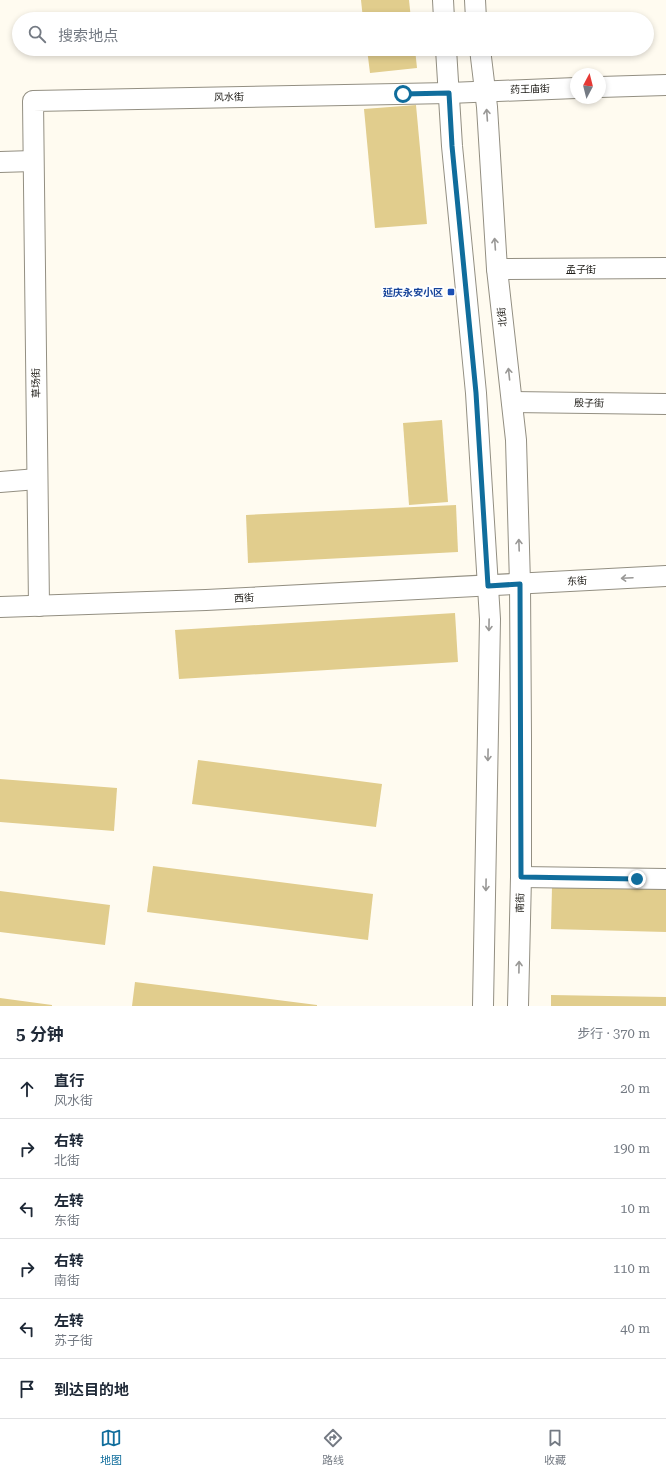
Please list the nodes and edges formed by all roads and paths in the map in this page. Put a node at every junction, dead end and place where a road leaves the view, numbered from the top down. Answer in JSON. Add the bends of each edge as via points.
{"nodes":[{"id":1,"x":443,"y":0,"type":"edge"},
{"id":2,"x":475,"y":0,"type":"edge"},
{"id":3,"x":444,"y":12,"type":"edge"},
{"id":4,"x":476,"y":12,"type":"edge"},
{"id":5,"x":446,"y":56,"type":"edge"},
{"id":6,"x":481,"y":56,"type":"edge"},
{"id":7,"x":666,"y":85,"type":"edge"},
{"id":8,"x":606,"y":87,"type":"edge"},
{"id":9,"x":570,"y":88,"type":"edge"},
{"id":10,"x":485,"y":91,"type":"junction"},
{"id":11,"x":449,"y":93,"type":"junction"},
{"id":12,"x":34,"y":160,"type":"junction"},
{"id":13,"x":0,"y":162,"type":"edge"},
{"id":14,"x":666,"y":268,"type":"edge"},
{"id":15,"x":497,"y":269,"type":"junction"},
{"id":16,"x":512,"y":402,"type":"junction"},
{"id":17,"x":666,"y":404,"type":"edge"},
{"id":18,"x":37,"y":479,"type":"junction"},
{"id":19,"x":0,"y":482,"type":"edge"},
{"id":20,"x":666,"y":576,"type":"edge"},
{"id":21,"x":520,"y":584,"type":"junction"},
{"id":22,"x":488,"y":586,"type":"junction"},
{"id":23,"x":39,"y":606,"type":"junction"},
{"id":24,"x":0,"y":608,"type":"edge"},
{"id":25,"x":521,"y":877,"type":"junction"},
{"id":26,"x":666,"y":879,"type":"edge"},
{"id":27,"x":483,"y":1006,"type":"edge"},
{"id":28,"x":518,"y":1006,"type":"edge"}],
"edges":[{"from":1,"to":3,"type":"street"},
{"from":2,"to":4,"type":"street"},
{"from":5,"to":11,"type":"street"},
{"from":6,"to":10,"type":"street","name":"北街"},
{"from":7,"to":8,"type":"street"},
{"from":9,"to":10,"type":"street","name":"药王庙街"},
{"from":10,"to":11,"type":"street","name":"风水街"},
{"from":15,"to":10,"type":"street","name":"北街","one_way":true},
{"from":11,"to":12,"type":"street","name":"风水街","via":[[33,101]]},
{"from":11,"to":22,"type":"street","via":[[476,393]]},
{"from":12,"to":13,"type":"street"},
{"from":12,"to":18,"type":"street","name":"草场街"},
{"from":14,"to":15,"type":"street","name":"孟子街"},
{"from":16,"to":15,"type":"street","name":"北街","one_way":true},
{"from":16,"to":17,"type":"street","name":"殷子街"},
{"from":21,"to":16,"type":"street","name":"北街","one_way":true,"via":[[516,440]]},
{"from":18,"to":19,"type":"street"},
{"from":18,"to":23,"type":"street","name":"草场街"},
{"from":20,"to":21,"type":"street","name":"东街","one_way":true},
{"from":21,"to":22,"type":"street","name":"东街"},
{"from":21,"to":25,"type":"street","name":"南街"},
{"from":22,"to":23,"type":"street","name":"西街"},
{"from":22,"to":27,"type":"street","one_way":true,"via":[[490,619]]},
{"from":23,"to":24,"type":"street","name":"西街"},
{"from":25,"to":26,"type":"street"},
{"from":28,"to":25,"type":"street","name":"南街","one_way":true}]}
